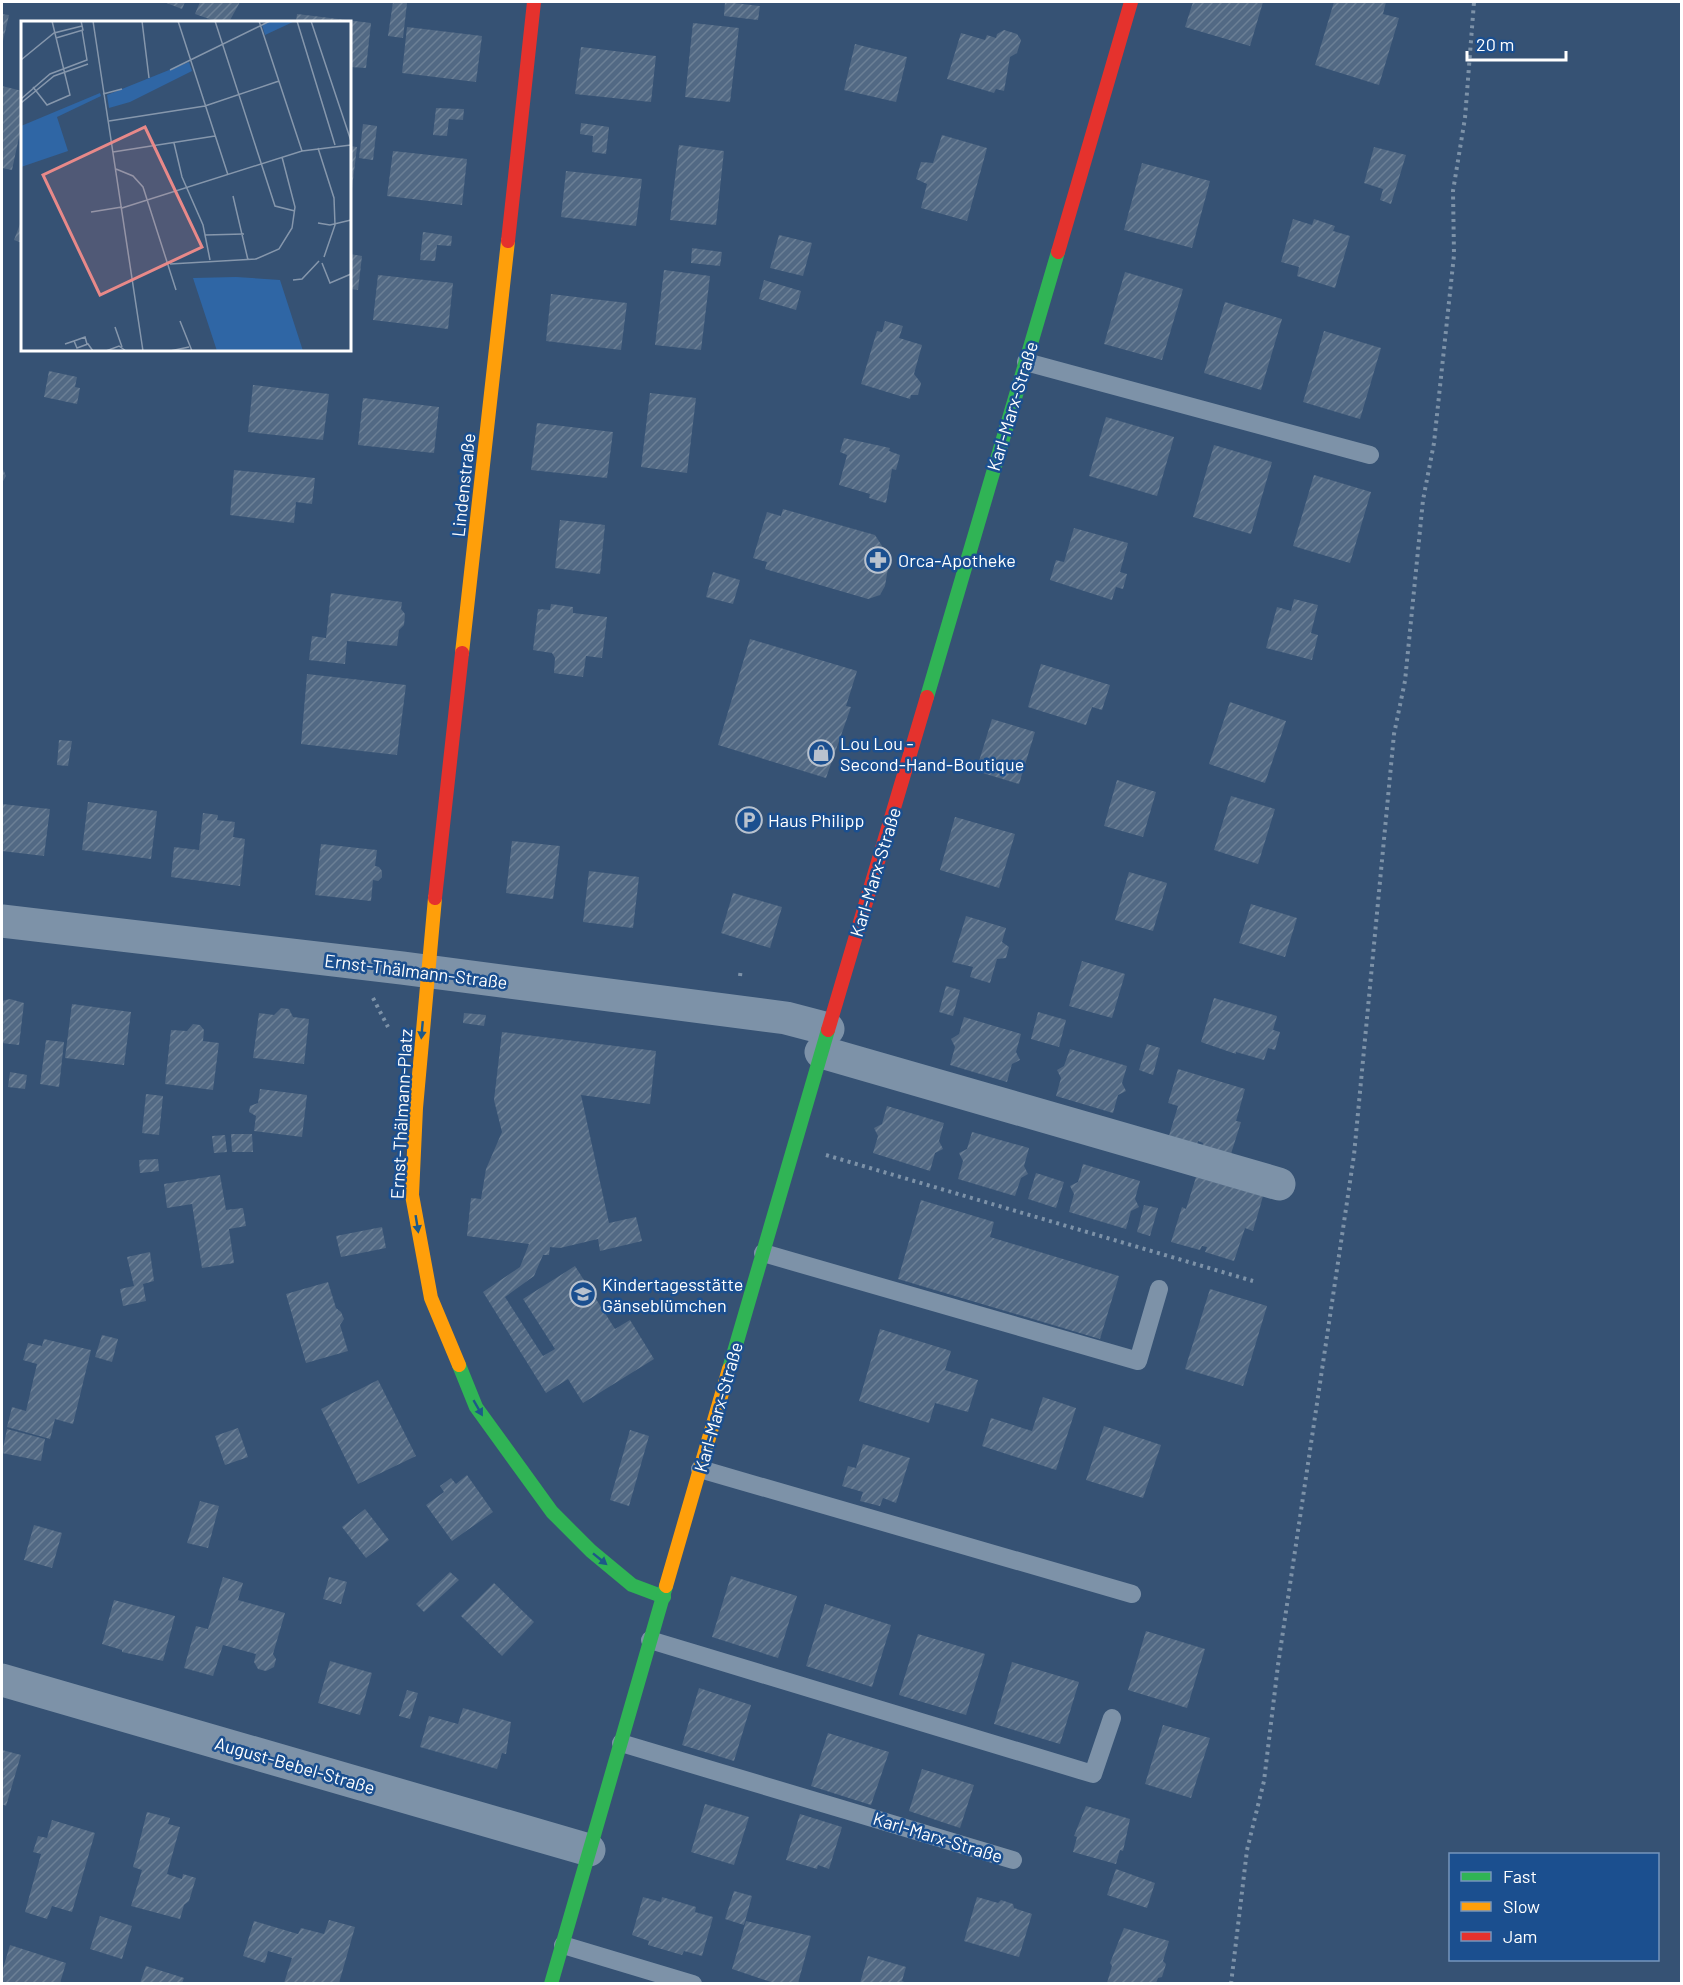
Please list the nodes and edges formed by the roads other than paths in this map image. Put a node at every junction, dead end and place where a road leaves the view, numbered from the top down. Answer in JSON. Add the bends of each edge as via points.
{"nodes":[{"id":1,"x":534,"y":2,"type":"edge"},
{"id":2,"x":1131,"y":2,"type":"edge"},
{"id":3,"x":1026,"y":362,"type":"junction"},
{"id":4,"x":1370,"y":455,"type":"dead end"},
{"id":5,"x":2,"y":921,"type":"edge"},
{"id":6,"x":427,"y":972,"type":"junction"},
{"id":7,"x":825,"y":1041,"type":"junction"},
{"id":8,"x":1279,"y":1184,"type":"dead end"},
{"id":9,"x":763,"y":1253,"type":"junction"},
{"id":10,"x":1158,"y":1289,"type":"dead end"},
{"id":11,"x":700,"y":1469,"type":"junction"},
{"id":12,"x":1132,"y":1594,"type":"dead end"},
{"id":13,"x":664,"y":1597,"type":"junction"},
{"id":14,"x":650,"y":1640,"type":"junction"},
{"id":15,"x":2,"y":1680,"type":"edge"},
{"id":16,"x":1112,"y":1718,"type":"dead end"},
{"id":17,"x":621,"y":1743,"type":"junction"},
{"id":18,"x":590,"y":1850,"type":"junction"},
{"id":19,"x":1013,"y":1860,"type":"dead end"},
{"id":20,"x":563,"y":1945,"type":"junction"},
{"id":21,"x":551,"y":1983,"type":"edge"},
{"id":22,"x":693,"y":1983,"type":"edge"}],
"edges":[{"from":1,"to":6,"type":"main road","name":"Lindenstraße"},
{"from":2,"to":3,"type":"main road","name":"Karl-Marx-Straße"},
{"from":3,"to":4,"type":"lane"},
{"from":3,"to":7,"type":"main road","name":"Karl-Marx-Straße"},
{"from":5,"to":6,"type":"street","name":"Ernst-Thälmann-Straße"},
{"from":6,"to":7,"type":"street","name":"Ernst-Thälmann-Straße","via":[[786,1018]]},
{"from":6,"to":13,"type":"main road","name":"Ernst-Thälmann-Platz","one_way":true,"via":[[420,1167],[412,1195],[431,1298],[477,1407],[552,1512],[632,1585]]},
{"from":7,"to":8,"type":"street","name":"Ernst-Thälmann-Straße","via":[[853,1061]]},
{"from":7,"to":9,"type":"main road","name":"Karl-Marx-Straße"},
{"from":9,"to":10,"type":"lane","via":[[1138,1361]]},
{"from":9,"to":11,"type":"main road","name":"Karl-Marx-Straße"},
{"from":11,"to":12,"type":"lane"},
{"from":11,"to":13,"type":"main road","name":"Karl-Marx-Straße"},
{"from":13,"to":14,"type":"main road","name":"Karl-Marx-Straße"},
{"from":14,"to":16,"type":"lane","via":[[1093,1774]]},
{"from":14,"to":17,"type":"main road","name":"Karl-Marx-Straße"},
{"from":15,"to":18,"type":"street","name":"August-Bebel-Straße"},
{"from":17,"to":18,"type":"main road","name":"Karl-Marx-Straße"},
{"from":17,"to":19,"type":"lane","name":"Karl-Marx-Straße"},
{"from":18,"to":20,"type":"main road","name":"Karl-Marx-Straße"},
{"from":20,"to":21,"type":"main road","name":"Karl-Marx-Straße"},
{"from":20,"to":22,"type":"lane"}]}
